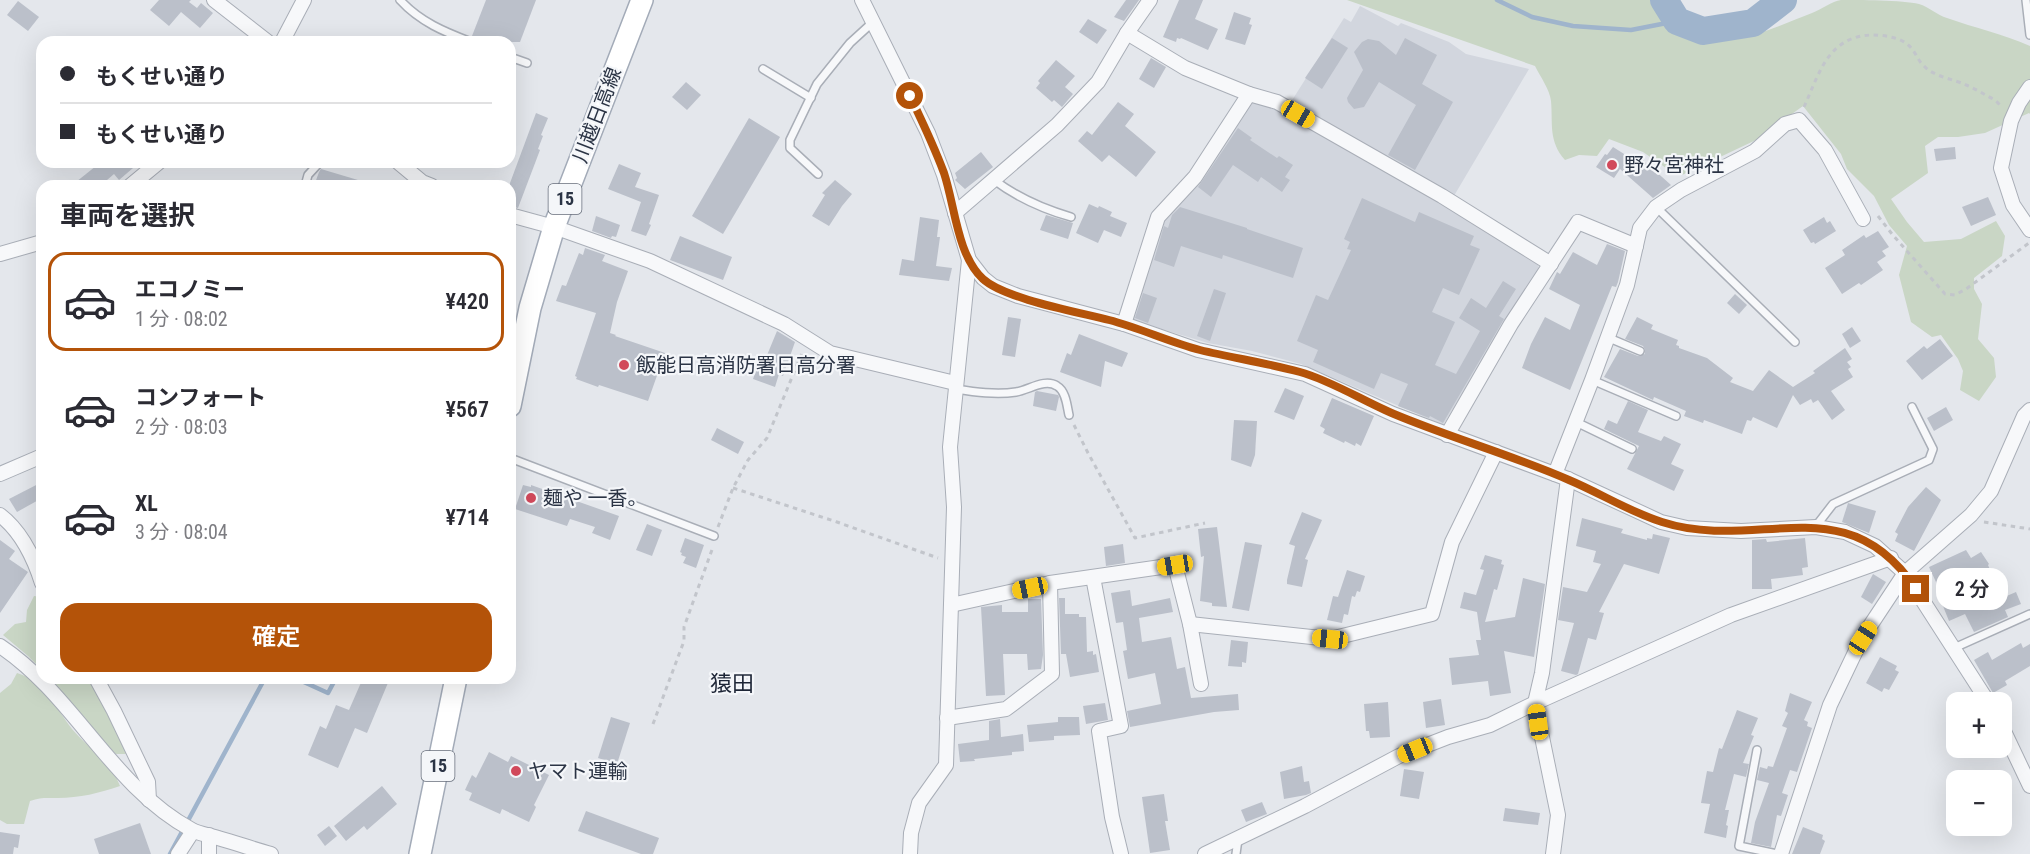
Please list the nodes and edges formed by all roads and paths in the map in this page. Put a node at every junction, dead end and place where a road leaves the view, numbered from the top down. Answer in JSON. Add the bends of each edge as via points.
{"nodes":[{"id":1,"x":214,"y":0,"type":"edge"},
{"id":2,"x":304,"y":0,"type":"edge"},
{"id":3,"x":400,"y":0,"type":"edge"},
{"id":4,"x":642,"y":0,"type":"edge"},
{"id":5,"x":862,"y":0,"type":"edge"},
{"id":6,"x":1150,"y":0,"type":"edge"},
{"id":7,"x":2026,"y":0,"type":"edge"},
{"id":8,"x":873,"y":22,"type":"junction"},
{"id":9,"x":1127,"y":33,"type":"junction"},
{"id":10,"x":2030,"y":35,"type":"edge"},
{"id":11,"x":260,"y":36,"type":"edge"},
{"id":12,"x":285,"y":36,"type":"edge"},
{"id":13,"x":457,"y":36,"type":"edge"},
{"id":14,"x":516,"y":59,"type":"edge"},
{"id":15,"x":527,"y":63,"type":"dead end"},
{"id":16,"x":763,"y":69,"type":"dead end"},
{"id":17,"x":2030,"y":87,"type":"edge"},
{"id":18,"x":1249,"y":94,"type":"junction"},
{"id":19,"x":811,"y":98,"type":"junction"},
{"id":20,"x":1799,"y":120,"type":"junction"},
{"id":21,"x":2011,"y":121,"type":"junction"},
{"id":22,"x":152,"y":168,"type":"edge"},
{"id":23,"x":405,"y":168,"type":"edge"},
{"id":24,"x":818,"y":174,"type":"dead end"},
{"id":25,"x":137,"y":180,"type":"edge"},
{"id":26,"x":420,"y":180,"type":"edge"},
{"id":27,"x":994,"y":180,"type":"junction"},
{"id":28,"x":1656,"y":207,"type":"junction"},
{"id":29,"x":955,"y":213,"type":"junction"},
{"id":30,"x":1869,"y":215,"type":"joint"},
{"id":31,"x":516,"y":216,"type":"edge"},
{"id":32,"x":1071,"y":217,"type":"dead end"},
{"id":33,"x":554,"y":226,"type":"junction"},
{"id":34,"x":2030,"y":230,"type":"edge"},
{"id":35,"x":2030,"y":242,"type":"edge"},
{"id":36,"x":36,"y":244,"type":"edge"},
{"id":37,"x":1636,"y":246,"type":"junction"},
{"id":38,"x":0,"y":254,"type":"edge"},
{"id":39,"x":969,"y":260,"type":"junction"},
{"id":40,"x":1551,"y":264,"type":"junction"},
{"id":41,"x":1124,"y":324,"type":"junction"},
{"id":42,"x":1609,"y":338,"type":"junction"},
{"id":43,"x":808,"y":340,"type":"junction"},
{"id":44,"x":1795,"y":342,"type":"dead end"},
{"id":45,"x":1640,"y":351,"type":"dead end"},
{"id":46,"x":516,"y":363,"type":"edge"},
{"id":47,"x":1592,"y":380,"type":"junction"},
{"id":48,"x":955,"y":386,"type":"junction"},
{"id":49,"x":1912,"y":407,"type":"dead end"},
{"id":50,"x":2030,"y":410,"type":"edge"},
{"id":51,"x":1070,"y":415,"type":"joint"},
{"id":52,"x":1676,"y":416,"type":"dead end"},
{"id":53,"x":1576,"y":422,"type":"junction"},
{"id":54,"x":1447,"y":435,"type":"junction"},
{"id":55,"x":1632,"y":449,"type":"dead end"},
{"id":56,"x":1496,"y":452,"type":"junction"},
{"id":57,"x":36,"y":459,"type":"edge"},
{"id":58,"x":516,"y":460,"type":"edge"},
{"id":59,"x":0,"y":474,"type":"edge"},
{"id":60,"x":1554,"y":474,"type":"junction"},
{"id":61,"x":1568,"y":479,"type":"junction"},
{"id":62,"x":733,"y":488,"type":"junction"},
{"id":63,"x":0,"y":515,"type":"edge"},
{"id":64,"x":1971,"y":515,"type":"junction"},
{"id":65,"x":1205,"y":523,"type":"dead end"},
{"id":66,"x":1816,"y":527,"type":"junction"},
{"id":67,"x":2030,"y":529,"type":"edge"},
{"id":68,"x":714,"y":536,"type":"junction"},
{"id":69,"x":1891,"y":558,"type":"junction"},
{"id":70,"x":952,"y":561,"type":"junction"},
{"id":71,"x":36,"y":563,"type":"edge"},
{"id":72,"x":1905,"y":573,"type":"junction"},
{"id":73,"x":1093,"y":578,"type":"junction"},
{"id":74,"x":1050,"y":583,"type":"junction"},
{"id":75,"x":951,"y":606,"type":"junction"},
{"id":76,"x":2030,"y":614,"type":"edge"},
{"id":77,"x":1190,"y":624,"type":"junction"},
{"id":78,"x":0,"y":646,"type":"edge"},
{"id":79,"x":1954,"y":648,"type":"junction"},
{"id":80,"x":36,"y":675,"type":"edge"},
{"id":81,"x":44,"y":684,"type":"edge"},
{"id":82,"x":99,"y":684,"type":"edge"},
{"id":83,"x":455,"y":684,"type":"edge"},
{"id":84,"x":1201,"y":684,"type":"dead end"},
{"id":85,"x":1982,"y":692,"type":"edge"},
{"id":86,"x":1535,"y":703,"type":"junction"},
{"id":87,"x":947,"y":717,"type":"junction"},
{"id":88,"x":653,"y":724,"type":"dead end"},
{"id":89,"x":2012,"y":748,"type":"edge"},
{"id":90,"x":1757,"y":750,"type":"dead end"},
{"id":91,"x":2030,"y":786,"type":"edge"},
{"id":92,"x":149,"y":800,"type":"junction"},
{"id":93,"x":193,"y":831,"type":"junction"},
{"id":94,"x":209,"y":835,"type":"junction"},
{"id":95,"x":1238,"y":837,"type":"junction"},
{"id":96,"x":178,"y":854,"type":"edge"},
{"id":97,"x":209,"y":854,"type":"edge"},
{"id":98,"x":271,"y":854,"type":"edge"},
{"id":99,"x":420,"y":854,"type":"edge"},
{"id":100,"x":910,"y":854,"type":"edge"},
{"id":101,"x":1121,"y":854,"type":"edge"},
{"id":102,"x":1205,"y":854,"type":"edge"},
{"id":103,"x":1236,"y":854,"type":"edge"},
{"id":104,"x":1552,"y":854,"type":"edge"},
{"id":105,"x":1777,"y":854,"type":"edge"},
{"id":106,"x":1781,"y":854,"type":"edge"}],
"edges":[{"from":1,"to":11,"type":"street"},
{"from":2,"to":12,"type":"street"},
{"from":3,"to":13,"type":"lane","via":[[433,26]]},
{"from":4,"to":33,"type":"main road","name":"川越日高線","number":"15"},
{"from":5,"to":8,"type":"street"},
{"from":6,"to":9,"type":"street"},
{"from":7,"to":10,"type":"lane"},
{"from":8,"to":19,"type":"lane","via":[[831,65]]},
{"from":8,"to":29,"type":"street","via":[[928,133]]},
{"from":9,"to":18,"type":"street","via":[[1185,68]]},
{"from":9,"to":27,"type":"street","via":[[1098,82],[1058,125]]},
{"from":14,"to":15,"type":"lane"},
{"from":16,"to":19,"type":"lane"},
{"from":17,"to":21,"type":"street"},
{"from":18,"to":40,"type":"street","via":[[1277,102],[1442,196]]},
{"from":18,"to":41,"type":"street","via":[[1195,177],[1158,217]]},
{"from":19,"to":24,"type":"lane","via":[[790,140],[790,148]]},
{"from":20,"to":21,"type":"path","via":[[1821,66],[1835,50],[1848,39],[1877,35],[1896,38],[1917,54],[1924,66],[1995,100]]},
{"from":20,"to":28,"type":"street","via":[[1785,124],[1755,152]]},
{"from":20,"to":30,"type":"street","via":[[1825,150]]},
{"from":21,"to":34,"type":"street","via":[[2001,168],[2013,205]]},
{"from":22,"to":25,"type":"street"},
{"from":23,"to":26,"type":"street"},
{"from":27,"to":29,"type":"street"},
{"from":27,"to":32,"type":"lane","via":[[1037,206]]},
{"from":28,"to":37,"type":"street","via":[[1641,228]]},
{"from":28,"to":44,"type":"lane"},
{"from":29,"to":39,"type":"street"},
{"from":30,"to":35,"type":"path","via":[[1892,234],[1945,294],[1955,296]]},
{"from":31,"to":33,"type":"street"},
{"from":33,"to":43,"type":"street","via":[[650,261],[784,324]]},
{"from":33,"to":46,"type":"main road","name":"川越日高線","number":"15"},
{"from":36,"to":38,"type":"street"},
{"from":37,"to":40,"type":"street","via":[[1578,222]]},
{"from":37,"to":42,"type":"street"},
{"from":39,"to":41,"type":"street","via":[[993,286]]},
{"from":39,"to":48,"type":"street"},
{"from":40,"to":54,"type":"street"},
{"from":41,"to":54,"type":"street","via":[[1198,350],[1305,374]]},
{"from":42,"to":45,"type":"lane"},
{"from":42,"to":47,"type":"street"},
{"from":43,"to":48,"type":"street","via":[[830,353]]},
{"from":43,"to":62,"type":"path","via":[[767,438],[748,460]]},
{"from":47,"to":52,"type":"lane"},
{"from":47,"to":53,"type":"street"},
{"from":48,"to":51,"type":"lane","via":[[985,393],[1017,392],[1048,382],[1059,386]]},
{"from":48,"to":70,"type":"street","via":[[950,447]]},
{"from":49,"to":66,"type":"lane","via":[[1933,449],[1929,460],[1833,504]]},
{"from":50,"to":64,"type":"street","via":[[1991,490]]},
{"from":51,"to":65,"type":"path","via":[[1135,538]]},
{"from":53,"to":55,"type":"lane"},
{"from":53,"to":60,"type":"street"},
{"from":54,"to":56,"type":"street"},
{"from":56,"to":60,"type":"street"},
{"from":56,"to":77,"type":"street","via":[[1452,542],[1432,614],[1330,639]]},
{"from":57,"to":59,"type":"street"},
{"from":58,"to":68,"type":"lane"},
{"from":60,"to":61,"type":"street"},
{"from":61,"to":66,"type":"street","via":[[1660,522],[1687,528],[1741,531]]},
{"from":61,"to":86,"type":"street"},
{"from":62,"to":68,"type":"path"},
{"from":62,"to":70,"type":"path"},
{"from":63,"to":71,"type":"street","via":[[9,522]]},
{"from":64,"to":67,"type":"path","via":[[1981,521]]},
{"from":64,"to":72,"type":"street"},
{"from":66,"to":69,"type":"street","via":[[1845,532]]},
{"from":68,"to":88,"type":"path","via":[[684,627],[684,641]]},
{"from":69,"to":72,"type":"street"},
{"from":69,"to":86,"type":"street","via":[[1731,615]]},
{"from":70,"to":75,"type":"street"},
{"from":72,"to":79,"type":"street"},
{"from":72,"to":106,"type":"street","via":[[1863,638],[1830,705]]},
{"from":73,"to":74,"type":"street"},
{"from":73,"to":77,"type":"street","via":[[1175,565]]},
{"from":73,"to":101,"type":"street","via":[[1121,726],[1098,731]]},
{"from":74,"to":75,"type":"street"},
{"from":74,"to":87,"type":"street","via":[[1053,674],[1006,709]]},
{"from":75,"to":87,"type":"street"},
{"from":76,"to":79,"type":"lane"},
{"from":77,"to":84,"type":"street"},
{"from":78,"to":80,"type":"street"},
{"from":79,"to":85,"type":"street"},
{"from":81,"to":92,"type":"street"},
{"from":82,"to":92,"type":"street","via":[[148,782]]},
{"from":83,"to":99,"type":"main road","number":"15"},
{"from":86,"to":95,"type":"street","via":[[1490,725],[1399,756]]},
{"from":86,"to":104,"type":"street","via":[[1558,815]]},
{"from":87,"to":100,"type":"street","via":[[946,765],[919,803]]},
{"from":89,"to":91,"type":"street"},
{"from":90,"to":105,"type":"lane","via":[[1739,846]]},
{"from":92,"to":93,"type":"street"},
{"from":93,"to":94,"type":"street"},
{"from":93,"to":96,"type":"street"},
{"from":94,"to":97,"type":"street"},
{"from":94,"to":98,"type":"street"},
{"from":95,"to":102,"type":"street"},
{"from":95,"to":103,"type":"lane"}]}
